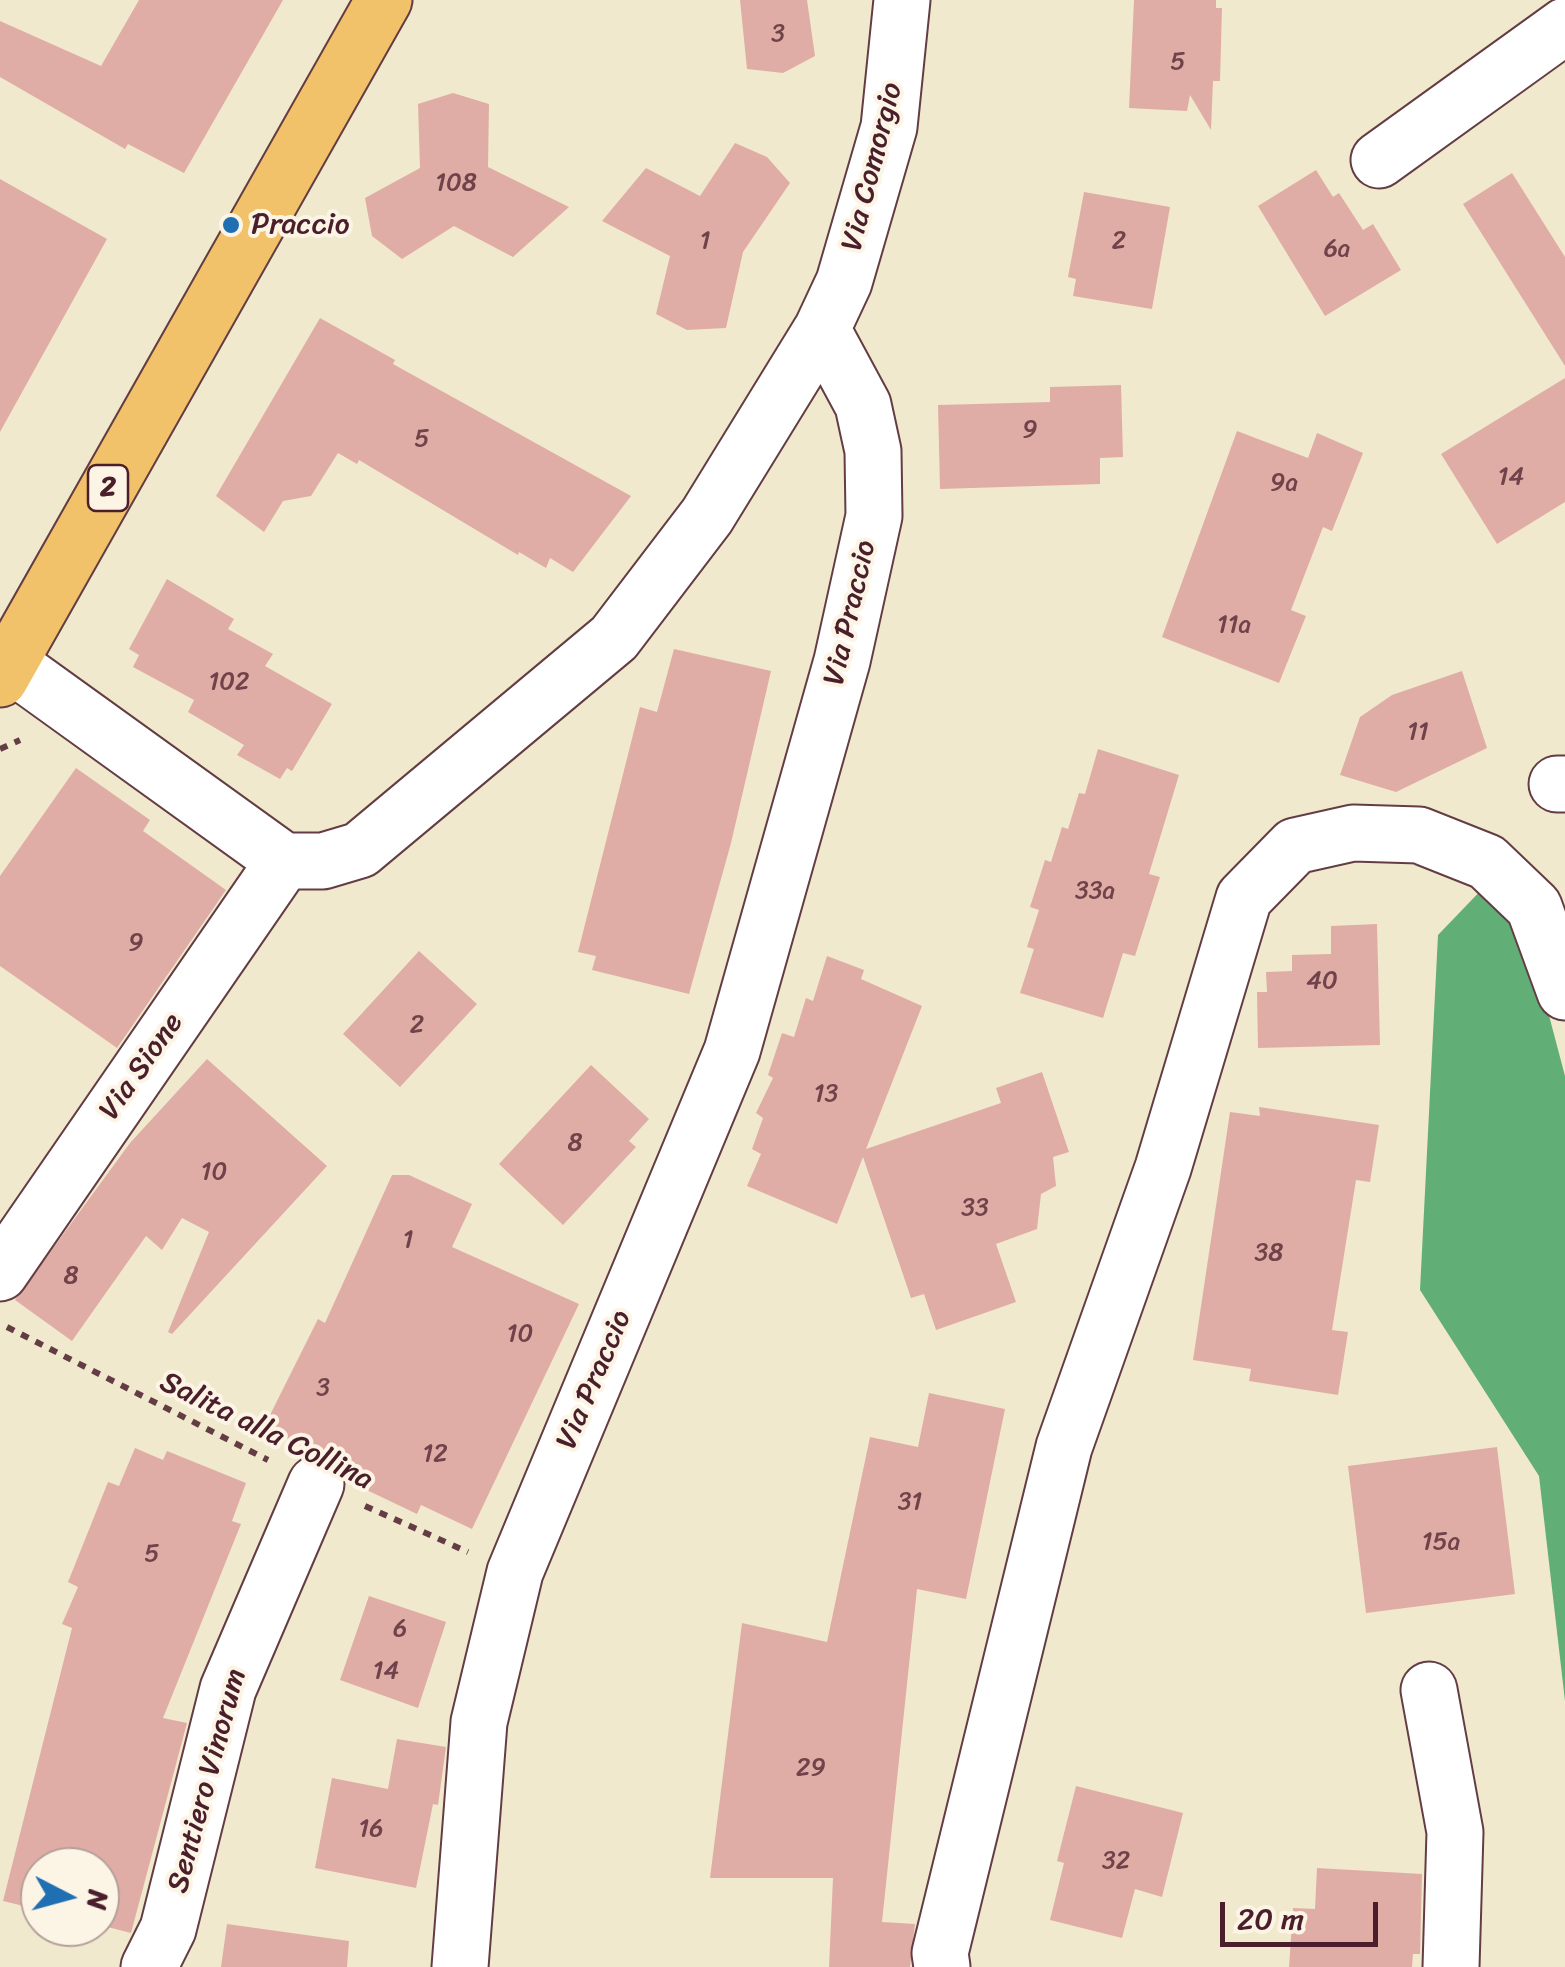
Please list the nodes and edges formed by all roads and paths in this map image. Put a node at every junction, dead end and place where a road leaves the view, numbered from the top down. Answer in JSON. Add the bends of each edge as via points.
{"nodes":[{"id":1,"x":384,"y":0,"type":"edge"},
{"id":2,"x":902,"y":0,"type":"edge"},
{"id":3,"x":1565,"y":26,"type":"edge"},
{"id":4,"x":1379,"y":160,"type":"dead end"},
{"id":5,"x":822,"y":329,"type":"junction"},
{"id":6,"x":4,"y":671,"type":"edge"},
{"id":7,"x":284,"y":861,"type":"junction"},
{"id":8,"x":1565,"y":992,"type":"edge"},
{"id":9,"x":0,"y":1273,"type":"edge"},
{"id":10,"x":0,"y":1324,"type":"edge"},
{"id":11,"x":316,"y":1484,"type":"junction"},
{"id":12,"x":515,"y":1572,"type":"junction"},
{"id":13,"x":1429,"y":1690,"type":"dead end"},
{"id":14,"x":149,"y":1967,"type":"edge"},
{"id":15,"x":460,"y":1967,"type":"edge"},
{"id":16,"x":942,"y":1967,"type":"edge"},
{"id":17,"x":1451,"y":1967,"type":"edge"}],
"edges":[{"from":1,"to":6,"type":"main road","number":"2"},
{"from":2,"to":5,"type":"street","name":"Via Comorgio","via":[[889,128],[850,265]]},
{"from":3,"to":4,"type":"street"},
{"from":5,"to":7,"type":"street","via":[[707,516],[614,638],[360,850],[323,862]]},
{"from":5,"to":12,"type":"street","name":"Via Praccio","via":[[863,405],[873,452],[874,516],[842,662],[732,1051]]},
{"from":6,"to":7,"type":"street"},
{"from":7,"to":9,"type":"street","name":"Via Sione"},
{"from":8,"to":16,"type":"street","via":[[1534,907],[1487,862],[1419,834],[1353,833],[1295,846],[1244,898],[1164,1168],[1064,1447],[940,1952]]},
{"from":10,"to":11,"type":"path","name":"Salita alla Collina"},
{"from":11,"to":12,"type":"path","name":"Salita alla Collina"},
{"from":11,"to":14,"type":"street","name":"Sentiero Vinorum","via":[[228,1689],[168,1928]]},
{"from":12,"to":15,"type":"street","name":"Via Praccio","via":[[479,1722]]},
{"from":13,"to":17,"type":"street","via":[[1456,1832]]}]}
